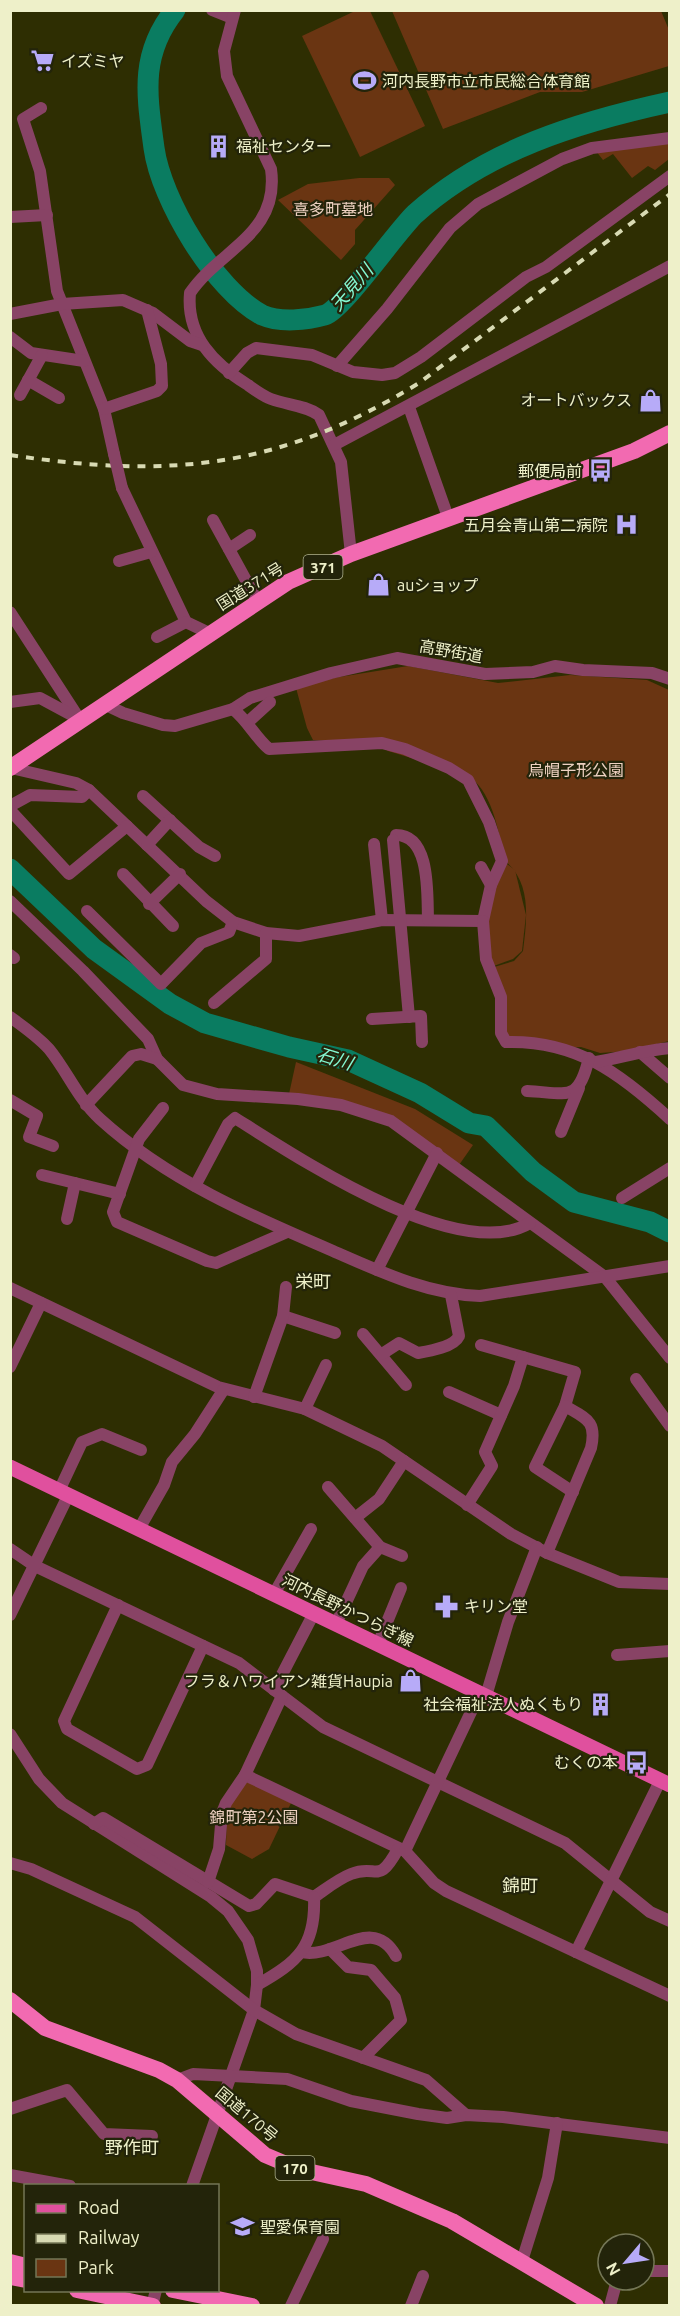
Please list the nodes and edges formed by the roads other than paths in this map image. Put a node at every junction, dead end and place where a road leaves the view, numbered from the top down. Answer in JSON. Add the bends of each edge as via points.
{"nodes":[{"id":1,"x":225,"y":13,"type":"edge"},
{"id":2,"x":41,"y":108,"type":"dead end"},
{"id":3,"x":669,"y":138,"type":"edge"},
{"id":4,"x":669,"y":176,"type":"edge"},
{"id":5,"x":47,"y":215,"type":"junction"},
{"id":6,"x":10,"y":217,"type":"edge"},
{"id":7,"x":669,"y":266,"type":"edge"},
{"id":8,"x":62,"y":304,"type":"junction"},
{"id":9,"x":147,"y":310,"type":"junction"},
{"id":10,"x":10,"y":314,"type":"edge"},
{"id":11,"x":10,"y":337,"type":"edge"},
{"id":12,"x":202,"y":345,"type":"junction"},
{"id":13,"x":22,"y":347,"type":"junction"},
{"id":14,"x":42,"y":355,"type":"junction"},
{"id":15,"x":10,"y":356,"type":"edge"},
{"id":16,"x":84,"y":361,"type":"junction"},
{"id":17,"x":337,"y":366,"type":"junction"},
{"id":18,"x":229,"y":373,"type":"junction"},
{"id":19,"x":28,"y":380,"type":"junction"},
{"id":20,"x":20,"y":395,"type":"dead end"},
{"id":21,"x":59,"y":398,"type":"dead end"},
{"id":22,"x":409,"y":407,"type":"junction"},
{"id":23,"x":105,"y":409,"type":"junction"},
{"id":24,"x":669,"y":433,"type":"edge"},
{"id":25,"x":334,"y":445,"type":"junction"},
{"id":26,"x":213,"y":520,"type":"dead end"},
{"id":27,"x":449,"y":520,"type":"junction"},
{"id":28,"x":250,"y":535,"type":"dead end"},
{"id":29,"x":229,"y":549,"type":"junction"},
{"id":30,"x":151,"y":552,"type":"junction"},
{"id":31,"x":351,"y":554,"type":"junction"},
{"id":32,"x":119,"y":561,"type":"dead end"},
{"id":33,"x":258,"y":602,"type":"junction"},
{"id":34,"x":10,"y":612,"type":"edge"},
{"id":35,"x":186,"y":622,"type":"junction"},
{"id":36,"x":209,"y":633,"type":"junction"},
{"id":37,"x":157,"y":637,"type":"dead end"},
{"id":38,"x":669,"y":679,"type":"edge"},
{"id":39,"x":10,"y":702,"type":"edge"},
{"id":40,"x":270,"y":702,"type":"dead end"},
{"id":41,"x":104,"y":704,"type":"junction"},
{"id":42,"x":233,"y":709,"type":"junction"},
{"id":43,"x":80,"y":720,"type":"junction"},
{"id":44,"x":248,"y":722,"type":"junction"},
{"id":45,"x":11,"y":768,"type":"edge"},
{"id":46,"x":89,"y":790,"type":"junction"},
{"id":47,"x":143,"y":795,"type":"dead end"},
{"id":48,"x":10,"y":808,"type":"edge"},
{"id":49,"x":170,"y":820,"type":"junction"},
{"id":50,"x":127,"y":826,"type":"junction"},
{"id":51,"x":374,"y":844,"type":"dead end"},
{"id":52,"x":147,"y":845,"type":"junction"},
{"id":53,"x":215,"y":856,"type":"dead end"},
{"id":54,"x":481,"y":867,"type":"dead end"},
{"id":55,"x":123,"y":873,"type":"dead end"},
{"id":56,"x":180,"y":874,"type":"junction"},
{"id":57,"x":491,"y":885,"type":"junction"},
{"id":58,"x":10,"y":901,"type":"edge"},
{"id":59,"x":150,"y":904,"type":"junction"},
{"id":60,"x":87,"y":912,"type":"dead end"},
{"id":61,"x":428,"y":919,"type":"junction"},
{"id":62,"x":382,"y":920,"type":"junction"},
{"id":63,"x":401,"y":920,"type":"junction"},
{"id":64,"x":483,"y":921,"type":"junction"},
{"id":65,"x":233,"y":922,"type":"junction"},
{"id":66,"x":173,"y":926,"type":"dead end"},
{"id":67,"x":266,"y":933,"type":"junction"},
{"id":68,"x":214,"y":1003,"type":"dead end"},
{"id":69,"x":10,"y":1017,"type":"edge"},
{"id":70,"x":409,"y":1017,"type":"junction"},
{"id":71,"x":372,"y":1019,"type":"dead end"},
{"id":72,"x":422,"y":1042,"type":"dead end"},
{"id":73,"x":669,"y":1048,"type":"edge"},
{"id":74,"x":640,"y":1052,"type":"junction"},
{"id":75,"x":157,"y":1059,"type":"junction"},
{"id":76,"x":593,"y":1060,"type":"junction"},
{"id":77,"x":669,"y":1078,"type":"edge"},
{"id":78,"x":579,"y":1088,"type":"junction"},
{"id":79,"x":527,"y":1091,"type":"dead end"},
{"id":80,"x":10,"y":1100,"type":"edge"},
{"id":81,"x":86,"y":1105,"type":"junction"},
{"id":82,"x":163,"y":1108,"type":"dead end"},
{"id":83,"x":669,"y":1119,"type":"edge"},
{"id":84,"x":561,"y":1132,"type":"dead end"},
{"id":85,"x":53,"y":1146,"type":"dead end"},
{"id":86,"x":137,"y":1148,"type":"junction"},
{"id":87,"x":437,"y":1153,"type":"junction"},
{"id":88,"x":669,"y":1170,"type":"edge"},
{"id":89,"x":42,"y":1175,"type":"dead end"},
{"id":90,"x":75,"y":1183,"type":"junction"},
{"id":91,"x":195,"y":1186,"type":"junction"},
{"id":92,"x":120,"y":1194,"type":"junction"},
{"id":93,"x":622,"y":1198,"type":"dead end"},
{"id":94,"x":404,"y":1212,"type":"junction"},
{"id":95,"x":67,"y":1219,"type":"dead end"},
{"id":96,"x":530,"y":1223,"type":"junction"},
{"id":97,"x":287,"y":1232,"type":"junction"},
{"id":98,"x":668,"y":1267,"type":"edge"},
{"id":99,"x":376,"y":1270,"type":"junction"},
{"id":100,"x":605,"y":1277,"type":"junction"},
{"id":101,"x":286,"y":1287,"type":"dead end"},
{"id":102,"x":10,"y":1288,"type":"edge"},
{"id":103,"x":451,"y":1295,"type":"junction"},
{"id":104,"x":41,"y":1303,"type":"junction"},
{"id":105,"x":283,"y":1316,"type":"junction"},
{"id":106,"x":335,"y":1333,"type":"dead end"},
{"id":107,"x":363,"y":1334,"type":"dead end"},
{"id":108,"x":481,"y":1345,"type":"dead end"},
{"id":109,"x":382,"y":1354,"type":"junction"},
{"id":110,"x":524,"y":1357,"type":"junction"},
{"id":111,"x":669,"y":1358,"type":"edge"},
{"id":112,"x":326,"y":1365,"type":"dead end"},
{"id":113,"x":10,"y":1367,"type":"edge"},
{"id":114,"x":636,"y":1379,"type":"dead end"},
{"id":115,"x":406,"y":1385,"type":"dead end"},
{"id":116,"x":224,"y":1389,"type":"junction"},
{"id":117,"x":448,"y":1392,"type":"dead end"},
{"id":118,"x":254,"y":1396,"type":"junction"},
{"id":119,"x":565,"y":1406,"type":"junction"},
{"id":120,"x":304,"y":1409,"type":"junction"},
{"id":121,"x":501,"y":1415,"type":"junction"},
{"id":122,"x":669,"y":1426,"type":"edge"},
{"id":123,"x":141,"y":1450,"type":"dead end"},
{"id":124,"x":404,"y":1461,"type":"junction"},
{"id":125,"x":10,"y":1467,"type":"edge"},
{"id":126,"x":328,"y":1487,"type":"dead end"},
{"id":127,"x":573,"y":1492,"type":"junction"},
{"id":128,"x":63,"y":1494,"type":"junction"},
{"id":129,"x":467,"y":1505,"type":"junction"},
{"id":130,"x":355,"y":1518,"type":"junction"},
{"id":131,"x":139,"y":1529,"type":"junction"},
{"id":132,"x":311,"y":1529,"type":"dead end"},
{"id":133,"x":380,"y":1546,"type":"junction"},
{"id":134,"x":10,"y":1549,"type":"edge"},
{"id":135,"x":542,"y":1550,"type":"junction"},
{"id":136,"x":402,"y":1556,"type":"dead end"},
{"id":137,"x":35,"y":1566,"type":"junction"},
{"id":138,"x":669,"y":1584,"type":"edge"},
{"id":139,"x":401,"y":1588,"type":"dead end"},
{"id":140,"x":274,"y":1594,"type":"junction"},
{"id":141,"x":118,"y":1605,"type":"junction"},
{"id":142,"x":314,"y":1613,"type":"junction"},
{"id":143,"x":10,"y":1615,"type":"edge"},
{"id":144,"x":336,"y":1624,"type":"junction"},
{"id":145,"x":378,"y":1644,"type":"junction"},
{"id":146,"x":203,"y":1646,"type":"junction"},
{"id":147,"x":669,"y":1651,"type":"edge"},
{"id":148,"x":617,"y":1656,"type":"dead end"},
{"id":149,"x":278,"y":1693,"type":"junction"},
{"id":150,"x":483,"y":1694,"type":"junction"},
{"id":151,"x":10,"y":1734,"type":"edge"},
{"id":152,"x":245,"y":1775,"type":"junction"},
{"id":153,"x":439,"y":1783,"type":"junction"},
{"id":154,"x":665,"y":1783,"type":"edge"},
{"id":155,"x":94,"y":1824,"type":"junction"},
{"id":156,"x":401,"y":1850,"type":"junction"},
{"id":157,"x":10,"y":1863,"type":"edge"},
{"id":158,"x":611,"y":1879,"type":"junction"},
{"id":159,"x":208,"y":1882,"type":"junction"},
{"id":160,"x":314,"y":1898,"type":"junction"},
{"id":161,"x":669,"y":1921,"type":"edge"},
{"id":162,"x":330,"y":1949,"type":"junction"},
{"id":163,"x":302,"y":1952,"type":"junction"},
{"id":164,"x":576,"y":1952,"type":"junction"},
{"id":165,"x":396,"y":1956,"type":"dead end"},
{"id":166,"x":257,"y":1984,"type":"junction"},
{"id":167,"x":669,"y":1996,"type":"edge"},
{"id":168,"x":11,"y":2001,"type":"edge"},
{"id":169,"x":254,"y":2010,"type":"junction"},
{"id":170,"x":363,"y":2058,"type":"junction"},
{"id":171,"x":231,"y":2078,"type":"junction"},
{"id":172,"x":177,"y":2080,"type":"junction"},
{"id":173,"x":10,"y":2109,"type":"edge"},
{"id":174,"x":218,"y":2113,"type":"junction"},
{"id":175,"x":466,"y":2115,"type":"junction"},
{"id":176,"x":557,"y":2123,"type":"junction"},
{"id":177,"x":152,"y":2136,"type":"dead end"},
{"id":178,"x":669,"y":2138,"type":"edge"},
{"id":179,"x":10,"y":2175,"type":"edge"},
{"id":180,"x":59,"y":2184,"type":"edge"},
{"id":181,"x":193,"y":2184,"type":"edge"},
{"id":182,"x":323,"y":2239,"type":"dead end"},
{"id":183,"x":522,"y":2261,"type":"junction"},
{"id":184,"x":14,"y":2263,"type":"edge"},
{"id":185,"x":423,"y":2276,"type":"dead end"},
{"id":186,"x":24,"y":2277,"type":"edge"},
{"id":187,"x":86,"y":2292,"type":"edge"},
{"id":188,"x":183,"y":2292,"type":"edge"},
{"id":189,"x":152,"y":2306,"type":"edge"},
{"id":190,"x":252,"y":2306,"type":"edge"},
{"id":191,"x":291,"y":2306,"type":"edge"},
{"id":192,"x":411,"y":2306,"type":"edge"},
{"id":193,"x":596,"y":2306,"type":"edge"}],
"edges":[{"from":1,"to":12,"type":"street","via":[[227,76],[271,169],[273,184],[258,225],[190,293],[196,333]]},
{"from":2,"to":5,"type":"street","via":[[23,119],[40,171]]},
{"from":3,"to":17,"type":"street","via":[[592,148],[562,159],[477,204],[450,228]]},
{"from":4,"to":17,"type":"street","via":[[395,373],[368,374]]},
{"from":5,"to":6,"type":"street"},
{"from":5,"to":8,"type":"street"},
{"from":7,"to":22,"type":"street"},
{"from":8,"to":9,"type":"street","via":[[115,299]]},
{"from":8,"to":10,"type":"street"},
{"from":8,"to":16,"type":"street"},
{"from":9,"to":12,"type":"street","via":[[190,341]]},
{"from":9,"to":23,"type":"street","via":[[161,364],[162,386]]},
{"from":11,"to":13,"type":"street"},
{"from":12,"to":18,"type":"street"},
{"from":13,"to":14,"type":"street"},
{"from":13,"to":15,"type":"street"},
{"from":14,"to":16,"type":"street"},
{"from":14,"to":19,"type":"street"},
{"from":16,"to":23,"type":"street"},
{"from":17,"to":18,"type":"street","via":[[312,355],[256,348]]},
{"from":18,"to":25,"type":"street","via":[[272,399],[312,410],[319,415]]},
{"from":19,"to":20,"type":"street"},
{"from":19,"to":21,"type":"street"},
{"from":22,"to":25,"type":"street"},
{"from":22,"to":27,"type":"street"},
{"from":23,"to":30,"type":"street","bridge":true,"via":[[122,488]]},
{"from":24,"to":27,"type":"highway","name":"国道371号","number":"371","via":[[634,451]]},
{"from":25,"to":31,"type":"street","via":[[341,462]]},
{"from":26,"to":29,"type":"street"},
{"from":27,"to":31,"type":"highway","name":"国道371号","number":"371"},
{"from":28,"to":29,"type":"street"},
{"from":29,"to":33,"type":"street"},
{"from":30,"to":32,"type":"street"},
{"from":30,"to":35,"type":"street"},
{"from":31,"to":33,"type":"highway","name":"国道371号","number":"371","via":[[288,582]]},
{"from":33,"to":36,"type":"highway","name":"国道371号","number":"371"},
{"from":34,"to":43,"type":"street"},
{"from":35,"to":36,"type":"street"},
{"from":35,"to":37,"type":"street"},
{"from":36,"to":41,"type":"highway","name":"国道371号","number":"371"},
{"from":38,"to":42,"type":"street","name":"高野街道","via":[[652,673],[555,666],[532,672],[485,674],[391,659],[250,698]]},
{"from":39,"to":43,"type":"street","via":[[40,698]]},
{"from":40,"to":44,"type":"street"},
{"from":41,"to":42,"type":"street","name":"高野街道","via":[[169,726]]},
{"from":41,"to":43,"type":"highway","name":"国道371号","number":"371"},
{"from":42,"to":44,"type":"street"},
{"from":43,"to":45,"type":"highway","name":"国道371号","number":"371"},
{"from":44,"to":57,"type":"street","via":[[269,749],[382,743],[426,758],[468,780],[501,851],[502,861]]},
{"from":45,"to":46,"type":"street","via":[[76,783]]},
{"from":46,"to":48,"type":"street","via":[[82,797],[30,795]]},
{"from":46,"to":50,"type":"street"},
{"from":47,"to":49,"type":"street"},
{"from":48,"to":50,"type":"street","via":[[69,873]]},
{"from":49,"to":52,"type":"street"},
{"from":49,"to":53,"type":"street","via":[[198,847]]},
{"from":50,"to":52,"type":"street"},
{"from":51,"to":62,"type":"street"},
{"from":52,"to":56,"type":"street"},
{"from":54,"to":57,"type":"street"},
{"from":55,"to":59,"type":"street"},
{"from":56,"to":59,"type":"street"},
{"from":56,"to":65,"type":"street"},
{"from":57,"to":64,"type":"street"},
{"from":58,"to":75,"type":"street","via":[[148,1039]]},
{"from":59,"to":66,"type":"street"},
{"from":60,"to":65,"type":"street","via":[[161,984],[201,943],[229,932]]},
{"from":61,"to":63,"type":"street"},
{"from":61,"to":63,"type":"street","via":[[427,879],[421,853],[409,839],[395,838]]},
{"from":61,"to":64,"type":"street"},
{"from":62,"to":63,"type":"street"},
{"from":62,"to":67,"type":"street","via":[[299,936]]},
{"from":63,"to":70,"type":"street"},
{"from":64,"to":76,"type":"street","via":[[486,959],[501,997],[501,1033],[506,1042],[544,1044]]},
{"from":65,"to":67,"type":"street"},
{"from":67,"to":68,"type":"street","via":[[266,959]]},
{"from":69,"to":81,"type":"street","via":[[50,1051]]},
{"from":70,"to":71,"type":"street"},
{"from":70,"to":72,"type":"street","via":[[422,1016]]},
{"from":73,"to":74,"type":"street"},
{"from":74,"to":76,"type":"street","via":[[618,1060]]},
{"from":74,"to":77,"type":"street"},
{"from":75,"to":81,"type":"street","via":[[141,1054],[132,1056]]},
{"from":75,"to":87,"type":"street","via":[[183,1085],[218,1094],[298,1099],[369,1112],[391,1121]]},
{"from":76,"to":78,"type":"street"},
{"from":76,"to":83,"type":"street","via":[[630,1082]]},
{"from":78,"to":79,"type":"street","via":[[572,1093]]},
{"from":78,"to":84,"type":"street"},
{"from":80,"to":85,"type":"street","via":[[36,1116],[29,1137]]},
{"from":81,"to":86,"type":"street"},
{"from":82,"to":86,"type":"street","via":[[139,1139]]},
{"from":86,"to":91,"type":"street"},
{"from":86,"to":92,"type":"street"},
{"from":87,"to":94,"type":"street"},
{"from":87,"to":96,"type":"street"},
{"from":88,"to":93,"type":"street"},
{"from":89,"to":90,"type":"street"},
{"from":90,"to":92,"type":"street"},
{"from":90,"to":95,"type":"street"},
{"from":91,"to":94,"type":"street","via":[[235,1118],[327,1175]]},
{"from":91,"to":97,"type":"street"},
{"from":92,"to":97,"type":"street","via":[[113,1212],[117,1222],[207,1262],[216,1263]]},
{"from":94,"to":96,"type":"street","via":[[486,1233],[519,1229]]},
{"from":94,"to":99,"type":"street"},
{"from":96,"to":100,"type":"street"},
{"from":97,"to":99,"type":"street"},
{"from":98,"to":100,"type":"street"},
{"from":99,"to":103,"type":"street"},
{"from":100,"to":103,"type":"street","via":[[501,1294]]},
{"from":100,"to":111,"type":"street"},
{"from":101,"to":105,"type":"street"},
{"from":102,"to":104,"type":"street"},
{"from":103,"to":109,"type":"street","via":[[459,1336],[456,1341],[418,1353],[399,1342]]},
{"from":104,"to":113,"type":"street"},
{"from":104,"to":116,"type":"street"},
{"from":105,"to":106,"type":"street"},
{"from":105,"to":118,"type":"street"},
{"from":107,"to":109,"type":"street"},
{"from":108,"to":110,"type":"street"},
{"from":109,"to":115,"type":"street"},
{"from":110,"to":119,"type":"street","via":[[575,1372]]},
{"from":110,"to":121,"type":"street"},
{"from":112,"to":120,"type":"street"},
{"from":114,"to":122,"type":"street"},
{"from":116,"to":118,"type":"street"},
{"from":116,"to":131,"type":"street","via":[[172,1462]]},
{"from":117,"to":121,"type":"street"},
{"from":118,"to":120,"type":"street"},
{"from":119,"to":127,"type":"street","via":[[588,1420],[594,1432]]},
{"from":119,"to":127,"type":"street","via":[[535,1467]]},
{"from":120,"to":124,"type":"street","via":[[382,1446]]},
{"from":121,"to":129,"type":"street","via":[[484,1452],[492,1466]]},
{"from":123,"to":128,"type":"street","via":[[102,1434],[82,1442]]},
{"from":124,"to":129,"type":"street"},
{"from":124,"to":130,"type":"street","via":[[379,1499]]},
{"from":125,"to":128,"type":"main road","name":"河内長野かつらぎ線"},
{"from":126,"to":130,"type":"street"},
{"from":127,"to":135,"type":"street"},
{"from":128,"to":131,"type":"main road","name":"河内長野かつらぎ線"},
{"from":128,"to":137,"type":"street"},
{"from":129,"to":135,"type":"street"},
{"from":130,"to":133,"type":"street"},
{"from":131,"to":140,"type":"main road","name":"河内長野かつらぎ線"},
{"from":132,"to":140,"type":"street"},
{"from":133,"to":136,"type":"street"},
{"from":133,"to":144,"type":"street","via":[[363,1566]]},
{"from":134,"to":137,"type":"street"},
{"from":135,"to":138,"type":"street","via":[[619,1582]]},
{"from":135,"to":150,"type":"street","via":[[508,1622]]},
{"from":137,"to":141,"type":"street"},
{"from":137,"to":143,"type":"street"},
{"from":139,"to":145,"type":"street"},
{"from":140,"to":142,"type":"main road","name":"河内長野かつらぎ線"},
{"from":141,"to":146,"type":"street"},
{"from":141,"to":146,"type":"street","via":[[64,1721],[67,1729],[137,1769],[147,1765]]},
{"from":142,"to":144,"type":"main road","name":"河内長野かつらぎ線"},
{"from":142,"to":149,"type":"street"},
{"from":144,"to":145,"type":"main road","name":"河内長野かつらぎ線"},
{"from":145,"to":150,"type":"main road","name":"河内長野かつらぎ線"},
{"from":146,"to":149,"type":"street","via":[[239,1663]]},
{"from":147,"to":148,"type":"street"},
{"from":149,"to":152,"type":"street"},
{"from":149,"to":153,"type":"street","via":[[322,1727]]},
{"from":150,"to":153,"type":"street"},
{"from":150,"to":154,"type":"main road","name":"河内長野かつらぎ線"},
{"from":151,"to":155,"type":"street","via":[[51,1793]]},
{"from":152,"to":156,"type":"street"},
{"from":152,"to":159,"type":"street","via":[[222,1813],[219,1849]]},
{"from":153,"to":156,"type":"street"},
{"from":153,"to":158,"type":"street","via":[[565,1843]]},
{"from":154,"to":158,"type":"street"},
{"from":155,"to":159,"type":"street","via":[[103,1818]]},
{"from":155,"to":166,"type":"street","via":[[190,1882],[228,1911],[248,1940]]},
{"from":156,"to":160,"type":"street","via":[[379,1872],[353,1873]]},
{"from":156,"to":164,"type":"street","via":[[446,1891]]},
{"from":157,"to":169,"type":"street","via":[[135,1917]]},
{"from":158,"to":161,"type":"street","via":[[650,1912]]},
{"from":158,"to":164,"type":"street"},
{"from":159,"to":160,"type":"street","via":[[249,1906],[275,1884]]},
{"from":160,"to":163,"type":"street","via":[[315,1923]]},
{"from":162,"to":163,"type":"street","via":[[315,1955]]},
{"from":162,"to":165,"type":"street","via":[[364,1937],[377,1938],[389,1943]]},
{"from":162,"to":170,"type":"street","via":[[348,1967],[371,1970],[395,1998],[401,2020]]},
{"from":163,"to":166,"type":"street"},
{"from":164,"to":167,"type":"street"},
{"from":166,"to":169,"type":"street"},
{"from":168,"to":172,"type":"highway","name":"国道170号","number":"170","via":[[45,2028]]},
{"from":169,"to":170,"type":"street","via":[[296,2034]]},
{"from":169,"to":171,"type":"street"},
{"from":170,"to":175,"type":"street","via":[[426,2080]]},
{"from":171,"to":172,"type":"street","via":[[193,2074]]},
{"from":171,"to":174,"type":"street"},
{"from":171,"to":175,"type":"street","via":[[287,2079],[351,2101],[438,2116]]},
{"from":172,"to":174,"type":"highway","name":"国道170号","number":"170"},
{"from":173,"to":177,"type":"street","via":[[67,2090],[104,2134]]},
{"from":174,"to":181,"type":"street"},
{"from":174,"to":183,"type":"highway","name":"国道170号","number":"170","via":[[265,2155],[298,2169],[366,2184],[416,2204]]},
{"from":175,"to":176,"type":"street"},
{"from":176,"to":178,"type":"street"},
{"from":176,"to":183,"type":"street","via":[[548,2178]]},
{"from":179,"to":180,"type":"street"},
{"from":182,"to":191,"type":"street"},
{"from":183,"to":193,"type":"highway","name":"国道170号","number":"170"},
{"from":184,"to":186,"type":"highway"},
{"from":185,"to":192,"type":"street"},
{"from":187,"to":189,"type":"highway"},
{"from":188,"to":190,"type":"highway"}]}
